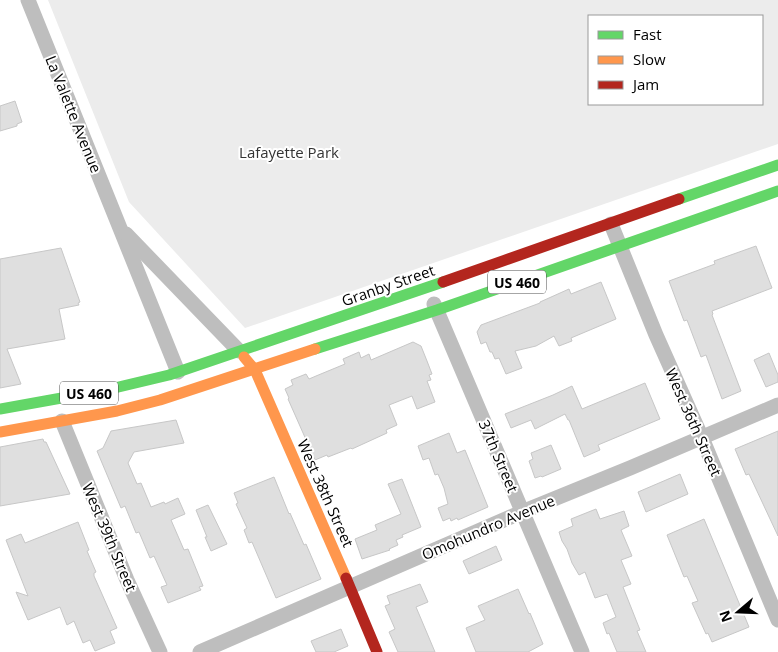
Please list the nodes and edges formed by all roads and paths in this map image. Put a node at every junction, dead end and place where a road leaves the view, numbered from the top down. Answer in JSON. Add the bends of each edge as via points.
{"nodes":[{"id":1,"x":28,"y":0,"type":"edge"},
{"id":2,"x":778,"y":165,"type":"edge"},
{"id":3,"x":778,"y":191,"type":"edge"},
{"id":4,"x":611,"y":224,"type":"junction"},
{"id":5,"x":120,"y":228,"type":"junction"},
{"id":6,"x":620,"y":246,"type":"junction"},
{"id":7,"x":427,"y":288,"type":"junction"},
{"id":8,"x":437,"y":310,"type":"junction"},
{"id":9,"x":239,"y":351,"type":"junction"},
{"id":10,"x":255,"y":370,"type":"junction"},
{"id":11,"x":178,"y":372,"type":"junction"},
{"id":12,"x":778,"y":405,"type":"edge"},
{"id":13,"x":0,"y":409,"type":"edge"},
{"id":14,"x":62,"y":421,"type":"junction"},
{"id":15,"x":0,"y":432,"type":"edge"},
{"id":16,"x":702,"y":438,"type":"junction"},
{"id":17,"x":522,"y":512,"type":"junction"},
{"id":18,"x":350,"y":587,"type":"junction"},
{"id":19,"x":778,"y":620,"type":"edge"},
{"id":20,"x":160,"y":652,"type":"edge"},
{"id":21,"x":200,"y":652,"type":"edge"},
{"id":22,"x":377,"y":652,"type":"edge"},
{"id":23,"x":582,"y":652,"type":"edge"}],
"edges":[{"from":1,"to":5,"type":"street","name":"La Valette Avenue"},
{"from":2,"to":4,"type":"main road","name":"Granby Street","number":"US 460"},
{"from":3,"to":6,"type":"main road","number":"US 460"},
{"from":4,"to":6,"type":"street","name":"West 36th Street"},
{"from":4,"to":7,"type":"main road","name":"Granby Street","number":"US 460"},
{"from":5,"to":9,"type":"street","name":"La Valette Avenue"},
{"from":5,"to":11,"type":"street","name":"La Valette Avenue"},
{"from":6,"to":8,"type":"main road","number":"US 460"},
{"from":6,"to":16,"type":"street","name":"West 36th Street"},
{"from":7,"to":8,"type":"street","name":"37th Street"},
{"from":7,"to":9,"type":"main road","name":"Granby Street","number":"US 460"},
{"from":8,"to":10,"type":"main road","number":"US 460"},
{"from":8,"to":17,"type":"street","name":"37th Street"},
{"from":9,"to":10,"type":"main road","name":"West 38th Street"},
{"from":9,"to":11,"type":"main road","name":"Granby Street","number":"US 460"},
{"from":10,"to":14,"type":"main road","number":"US 460","via":[[139,406]]},
{"from":10,"to":18,"type":"main road","name":"West 38th Street"},
{"from":11,"to":13,"type":"main road","name":"Granby Street","number":"US 460","via":[[114,389]]},
{"from":12,"to":16,"type":"street","name":"Omohundro Avenue"},
{"from":14,"to":15,"type":"main road","number":"US 460"},
{"from":14,"to":20,"type":"street","name":"West 39th Street"},
{"from":16,"to":17,"type":"street","name":"Omohundro Avenue"},
{"from":16,"to":19,"type":"street","name":"West 36th Street"},
{"from":17,"to":18,"type":"street","name":"Omohundro Avenue"},
{"from":17,"to":23,"type":"street","name":"37th Street"},
{"from":18,"to":21,"type":"street","name":"Omohundro Avenue"},
{"from":18,"to":22,"type":"main road","name":"West 38th Street"}]}
